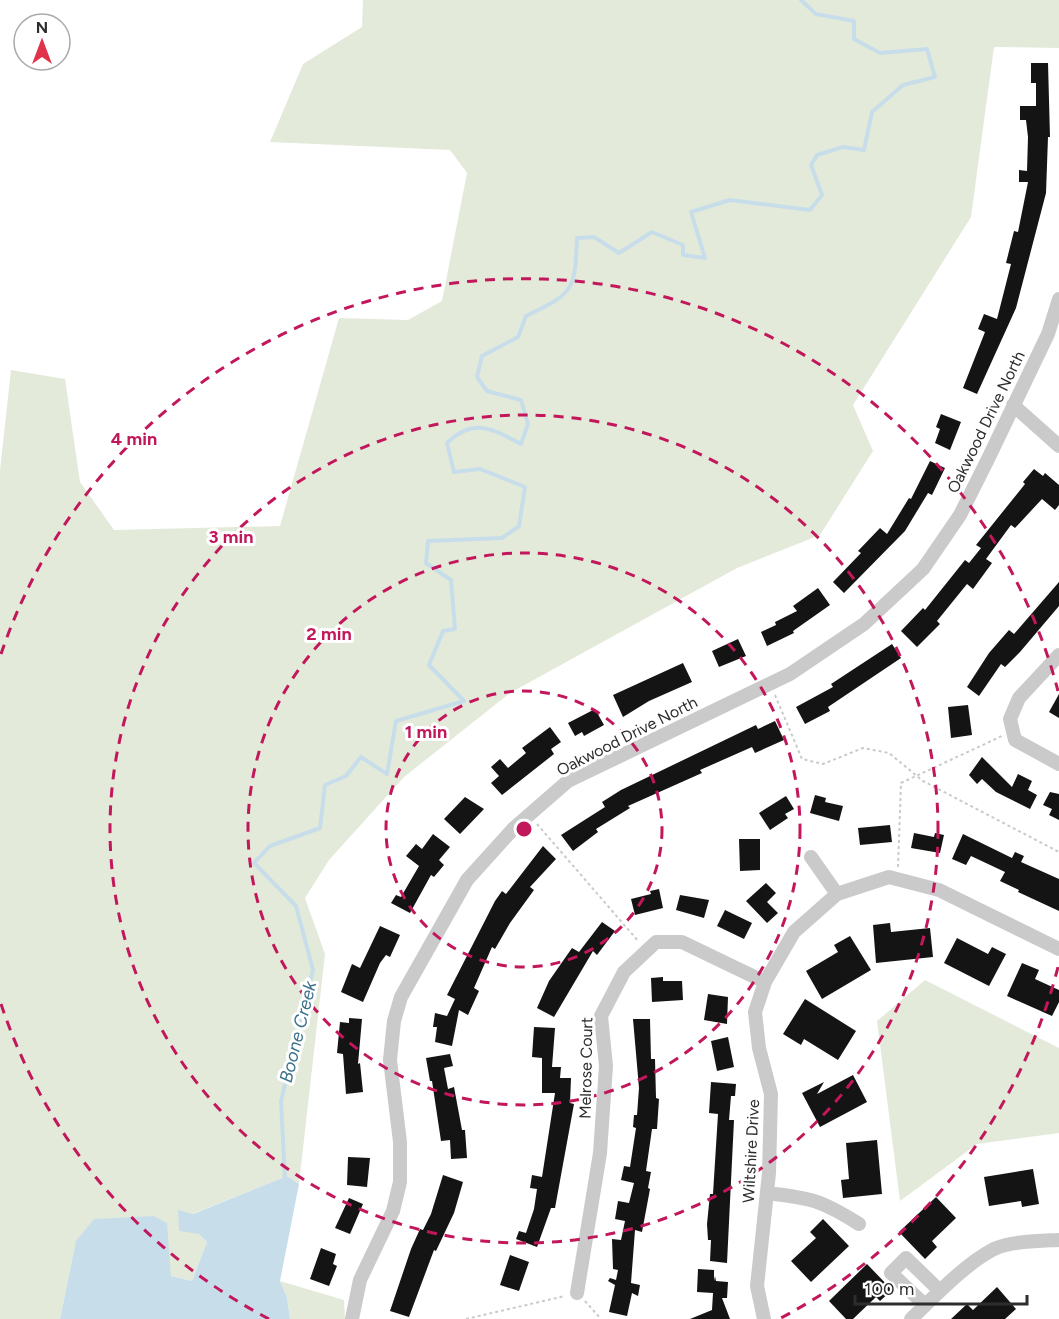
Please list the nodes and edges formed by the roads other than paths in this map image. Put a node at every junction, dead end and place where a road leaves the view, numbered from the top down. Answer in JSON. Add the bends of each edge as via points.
{"nodes":[{"id":1,"x":1059,"y":299,"type":"edge"},
{"id":2,"x":1013,"y":405,"type":"junction"},
{"id":3,"x":1059,"y":446,"type":"edge"},
{"id":4,"x":1059,"y":655,"type":"edge"},
{"id":5,"x":1059,"y":764,"type":"edge"},
{"id":6,"x":811,"y":857,"type":"dead end"},
{"id":7,"x":837,"y":894,"type":"junction"},
{"id":8,"x":1059,"y":949,"type":"edge"},
{"id":9,"x":765,"y":982,"type":"junction"},
{"id":10,"x":766,"y":1193,"type":"junction"},
{"id":11,"x":859,"y":1224,"type":"dead end"},
{"id":12,"x":1059,"y":1240,"type":"edge"},
{"id":13,"x":939,"y":1290,"type":"junction"},
{"id":14,"x":577,"y":1293,"type":"road end"},
{"id":15,"x":925,"y":1305,"type":"junction"},
{"id":16,"x":352,"y":1319,"type":"edge"},
{"id":17,"x":764,"y":1319,"type":"edge"},
{"id":18,"x":911,"y":1319,"type":"edge"}],
"edges":[{"from":1,"to":2,"type":"street","name":"Oakwood Drive North","via":[[1048,334]]},
{"from":2,"to":3,"type":"street"},
{"from":2,"to":16,"type":"street","name":"Oakwood Drive North","via":[[960,515],[923,569],[864,624],[790,675],[568,782],[466,880],[401,997],[393,1027],[390,1060],[400,1142],[400,1182],[393,1211],[360,1280]]},
{"from":4,"to":5,"type":"street","via":[[1019,698],[1010,719],[1015,740]]},
{"from":6,"to":7,"type":"street"},
{"from":7,"to":8,"type":"street","name":"Wiltshire Drive","via":[[889,877],[939,890]]},
{"from":7,"to":9,"type":"street","name":"Wiltshire Drive","via":[[794,932]]},
{"from":9,"to":10,"type":"street","name":"Wiltshire Drive","via":[[755,1012],[771,1094]]},
{"from":9,"to":14,"type":"street","name":"Melrose Court","via":[[682,942],[656,942],[624,972],[601,1016],[606,1066],[600,1153]]},
{"from":10,"to":11,"type":"street","via":[[810,1198]]},
{"from":10,"to":17,"type":"street","name":"Wiltshire Drive","via":[[757,1286]]},
{"from":12,"to":13,"type":"street","via":[[994,1249]]},
{"from":13,"to":15,"type":"street"},
{"from":13,"to":15,"type":"street","via":[[906,1258],[891,1273]]},
{"from":15,"to":18,"type":"street"}]}
